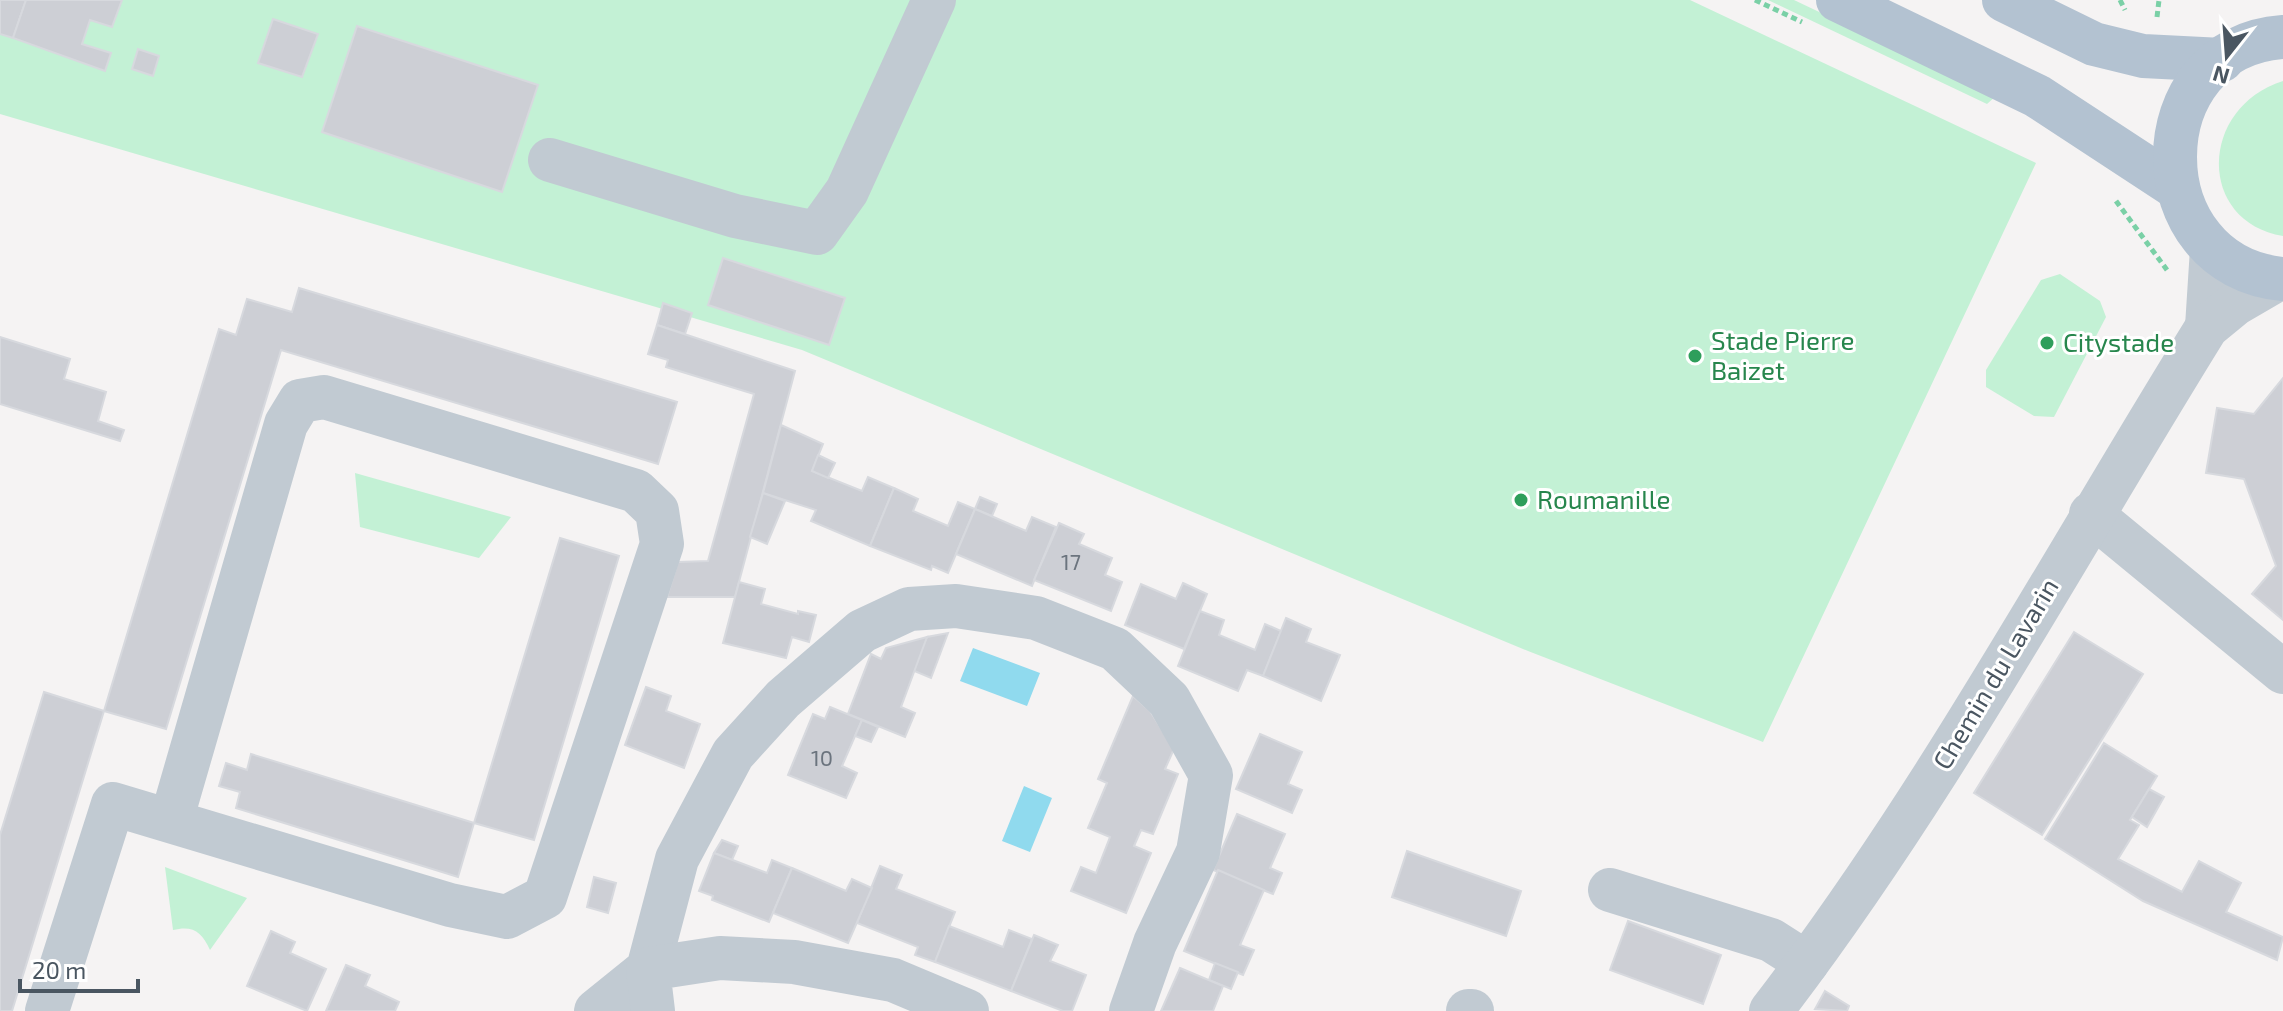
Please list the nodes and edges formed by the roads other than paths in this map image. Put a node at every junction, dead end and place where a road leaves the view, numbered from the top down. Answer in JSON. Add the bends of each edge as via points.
{"nodes":[{"id":1,"x":934,"y":0,"type":"edge"},
{"id":2,"x":2004,"y":0,"type":"edge"},
{"id":3,"x":1821,"y":12,"type":"edge"},
{"id":4,"x":2283,"y":37,"type":"edge"},
{"id":5,"x":2222,"y":60,"type":"junction"},
{"id":6,"x":550,"y":160,"type":"dead end"},
{"id":7,"x":2176,"y":187,"type":"junction"},
{"id":8,"x":2212,"y":249,"type":"junction"},
{"id":9,"x":2281,"y":279,"type":"edge"},
{"id":10,"x":2207,"y":327,"type":"junction"},
{"id":11,"x":2091,"y":514,"type":"junction"},
{"id":12,"x":2283,"y":672,"type":"edge"},
{"id":13,"x":171,"y":821,"type":"junction"},
{"id":14,"x":1610,"y":890,"type":"dead end"},
{"id":15,"x":1807,"y":963,"type":"junction"},
{"id":16,"x":650,"y":990,"type":"edge"},
{"id":17,"x":47,"y":1011,"type":"edge"},
{"id":18,"x":596,"y":1011,"type":"edge"},
{"id":19,"x":967,"y":1011,"type":"edge"},
{"id":20,"x":1131,"y":1011,"type":"edge"},
{"id":21,"x":1771,"y":1011,"type":"edge"}],
"edges":[{"from":1,"to":6,"type":"street","via":[[847,191],[817,233],[735,216]]},
{"from":2,"to":5,"type":"main road","via":[[2094,44],[2143,56]]},
{"from":3,"to":7,"type":"main road","via":[[2037,96]]},
{"from":4,"to":5,"type":"main road","via":[[2246,45]]},
{"from":5,"to":7,"type":"main road","via":[[2196,85],[2179,116],[2172,151]]},
{"from":7,"to":8,"type":"main road","via":[[2189,220]]},
{"from":8,"to":9,"type":"main road","via":[[2243,269]]},
{"from":8,"to":10,"type":"street","name":"Chemin du Lavarin"},
{"from":9,"to":10,"type":"street","name":"Chemin du Lavarin","via":[[2235,304]]},
{"from":10,"to":11,"type":"street","name":"Chemin du Lavarin"},
{"from":11,"to":12,"type":"street"},
{"from":11,"to":15,"type":"street","name":"Chemin du Lavarin","via":[[1981,704]]},
{"from":13,"to":13,"type":"street","via":[[450,905],[507,917],[545,897],[662,544],[657,511],[636,491],[621,486],[324,397],[300,401],[286,424]]},
{"from":13,"to":17,"type":"street","via":[[113,804]]},
{"from":14,"to":15,"type":"street","via":[[1771,940]]},
{"from":15,"to":21,"type":"street","name":"Chemin du Lavarin"},
{"from":16,"to":18,"type":"street"},
{"from":16,"to":19,"type":"street","via":[[720,958],[794,962],[893,980]]},
{"from":16,"to":20,"type":"street","via":[[677,859],[733,754],[783,699],[862,631],[909,609],[956,606],[1036,618],[1115,649],[1169,700],[1211,775],[1198,852],[1155,943]]}]}
